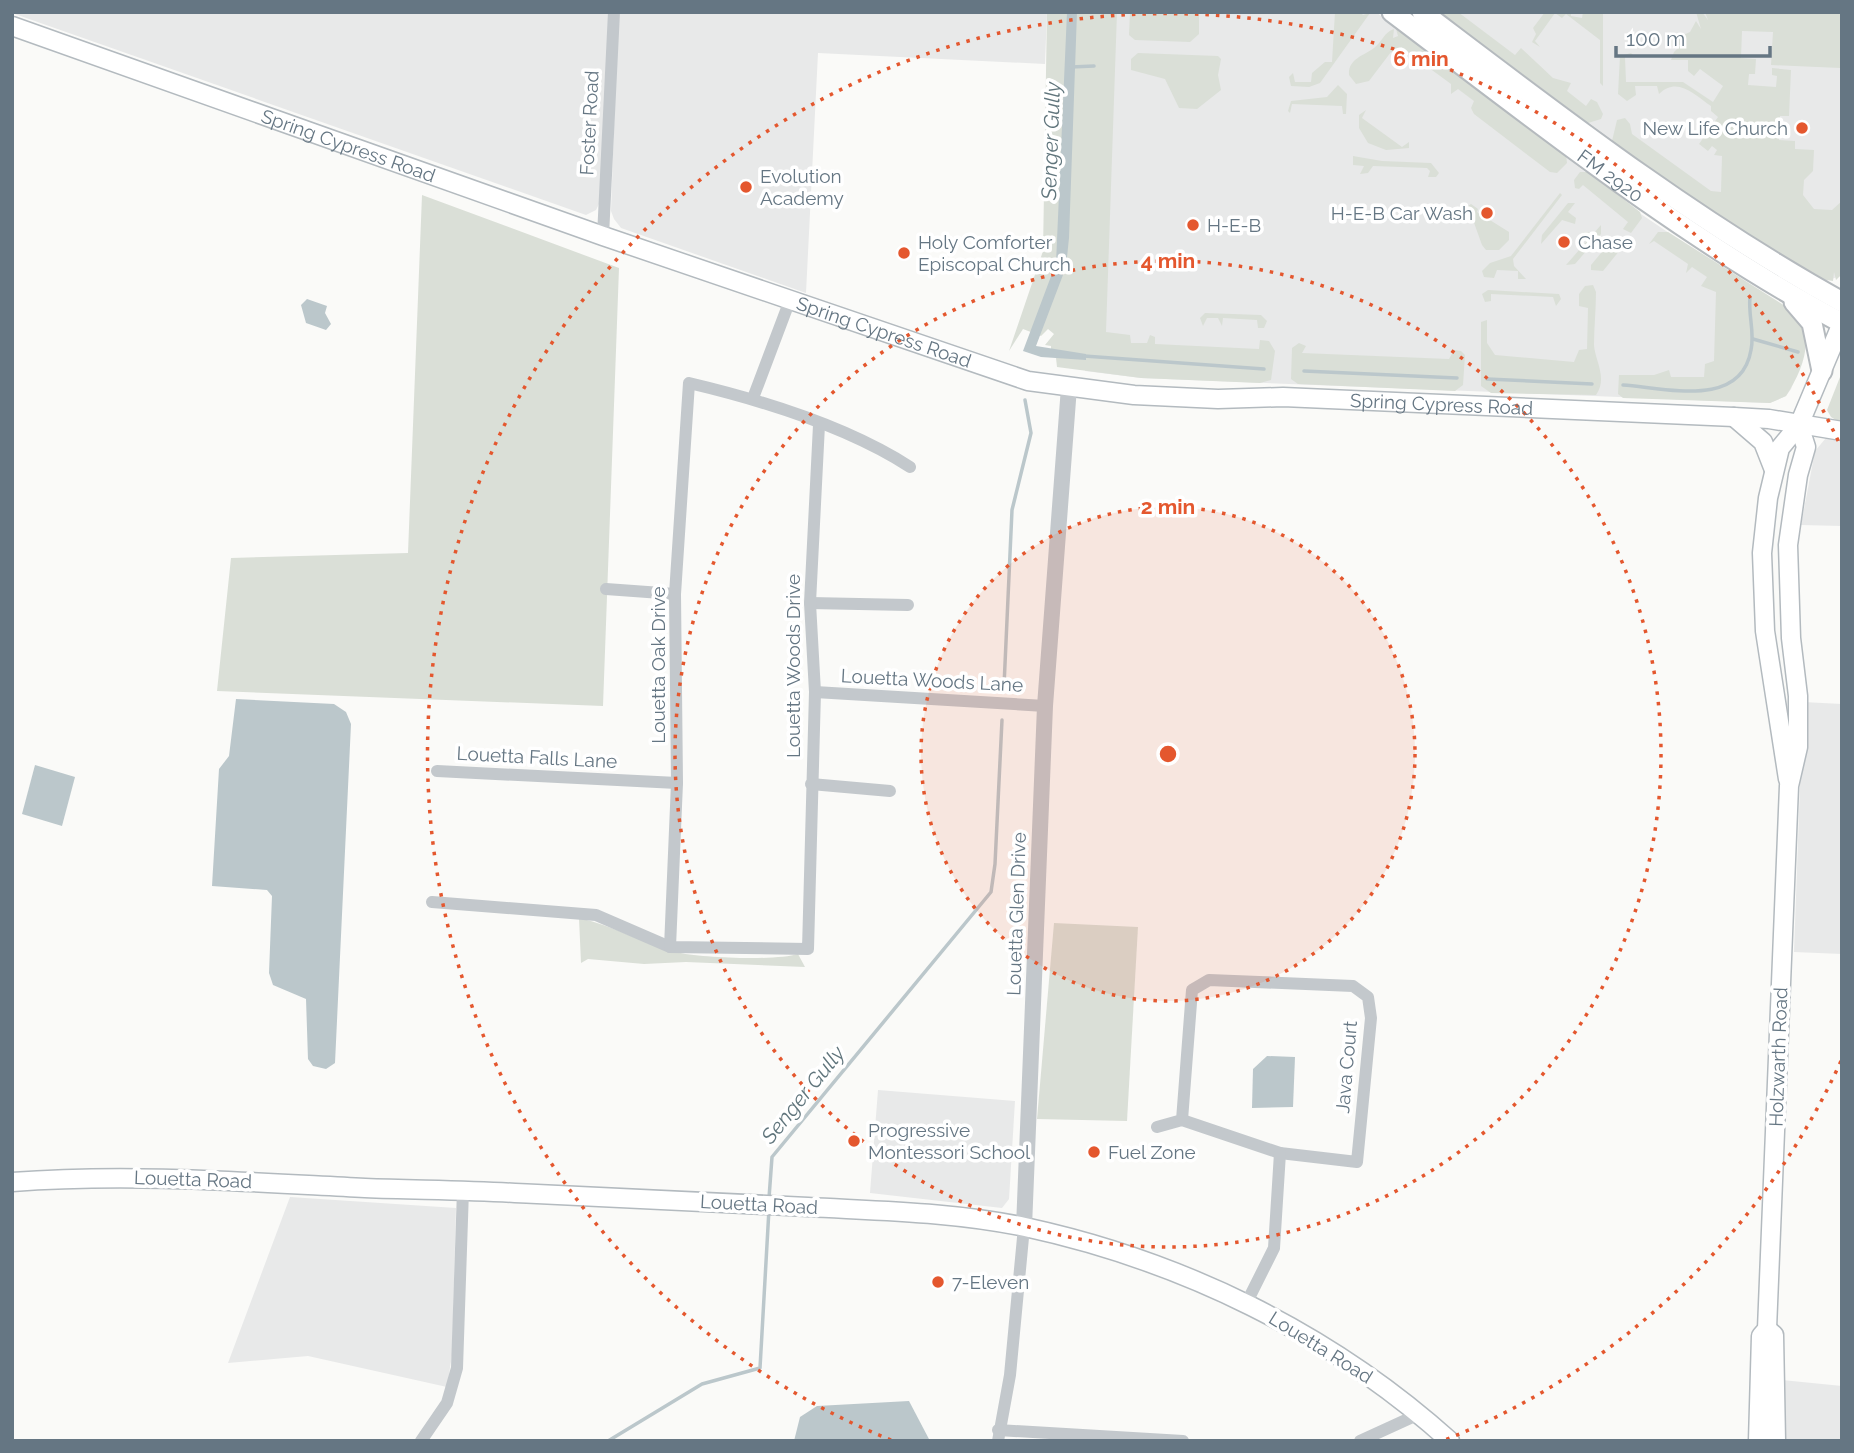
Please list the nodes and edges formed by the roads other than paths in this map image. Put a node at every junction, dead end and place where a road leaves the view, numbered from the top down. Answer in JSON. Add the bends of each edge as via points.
{"nodes":[{"id":1,"x":614,"y":12,"type":"edge"},
{"id":2,"x":1392,"y":12,"type":"edge"},
{"id":3,"x":1422,"y":12,"type":"edge"},
{"id":4,"x":12,"y":26,"type":"edge"},
{"id":5,"x":603,"y":236,"type":"junction"},
{"id":6,"x":1787,"y":293,"type":"junction"},
{"id":7,"x":790,"y":300,"type":"junction"},
{"id":8,"x":1842,"y":302,"type":"edge"},
{"id":9,"x":1842,"y":323,"type":"edge"},
{"id":10,"x":1822,"y":371,"type":"junction"},
{"id":11,"x":1069,"y":387,"type":"junction"},
{"id":12,"x":753,"y":398,"type":"junction"},
{"id":13,"x":1734,"y":417,"type":"junction"},
{"id":14,"x":819,"y":425,"type":"junction"},
{"id":15,"x":1799,"y":425,"type":"junction"},
{"id":16,"x":1842,"y":431,"type":"edge"},
{"id":17,"x":910,"y":467,"type":"dead end"},
{"id":18,"x":1774,"y":470,"type":"junction"},
{"id":19,"x":606,"y":589,"type":"dead end"},
{"id":20,"x":675,"y":594,"type":"junction"},
{"id":21,"x":810,"y":603,"type":"junction"},
{"id":22,"x":908,"y":606,"type":"dead end"},
{"id":23,"x":815,"y":692,"type":"junction"},
{"id":24,"x":1045,"y":706,"type":"junction"},
{"id":25,"x":437,"y":771,"type":"dead end"},
{"id":26,"x":677,"y":783,"type":"junction"},
{"id":27,"x":811,"y":785,"type":"junction"},
{"id":28,"x":1790,"y":786,"type":"junction"},
{"id":29,"x":890,"y":792,"type":"dead end"},
{"id":30,"x":432,"y":902,"type":"dead end"},
{"id":31,"x":670,"y":947,"type":"junction"},
{"id":32,"x":1182,"y":1121,"type":"junction"},
{"id":33,"x":1157,"y":1127,"type":"dead end"},
{"id":34,"x":1279,"y":1153,"type":"junction"},
{"id":35,"x":12,"y":1182,"type":"edge"},
{"id":36,"x":463,"y":1190,"type":"junction"},
{"id":37,"x":1024,"y":1227,"type":"junction"},
{"id":38,"x":1247,"y":1303,"type":"junction"},
{"id":39,"x":1768,"y":1329,"type":"junction"},
{"id":40,"x":1419,"y":1414,"type":"junction"},
{"id":41,"x":998,"y":1436,"type":"edge"},
{"id":42,"x":421,"y":1441,"type":"edge"},
{"id":43,"x":1183,"y":1441,"type":"edge"},
{"id":44,"x":1360,"y":1441,"type":"edge"},
{"id":45,"x":1450,"y":1441,"type":"edge"},
{"id":46,"x":1758,"y":1441,"type":"edge"},
{"id":47,"x":1776,"y":1441,"type":"edge"}],
"edges":[{"from":1,"to":5,"type":"street","name":"Foster Road"},
{"from":2,"to":6,"type":"main road","name":"FM 2920","number":"FM 2920","via":[[1659,212]]},
{"from":3,"to":8,"type":"main road","name":"FM 2920","number":"FM 2920","via":[[1667,195]]},
{"from":4,"to":5,"type":"main road","name":"Spring Cypress Road"},
{"from":5,"to":7,"type":"main road","name":"Spring Cypress Road"},
{"from":6,"to":9,"type":"main road","name":"FM 2920","number":"FM 2920"},
{"from":6,"to":10,"type":"main road","via":[[1812,323]]},
{"from":7,"to":11,"type":"main road","name":"Spring Cypress Road","via":[[970,363],[1028,381]]},
{"from":7,"to":12,"type":"street"},
{"from":9,"to":10,"type":"main road","name":"Holzwarth Road"},
{"from":10,"to":15,"type":"main road","name":"Holzwarth Road"},
{"from":11,"to":13,"type":"main road","name":"Spring Cypress Road","via":[[1194,398],[1283,397]]},
{"from":11,"to":24,"type":"street","name":"Louetta Glen Drive"},
{"from":12,"to":14,"type":"street"},
{"from":12,"to":20,"type":"street","name":"Louetta Oak Drive","via":[[689,383]]},
{"from":13,"to":15,"type":"main road","name":"Spring Cypress Road"},
{"from":13,"to":18,"type":"main road","via":[[1763,442]]},
{"from":14,"to":17,"type":"street","via":[[882,449]]},
{"from":14,"to":21,"type":"street","name":"Louetta Woods Drive"},
{"from":15,"to":16,"type":"main road","name":"Spring Cypress Road"},
{"from":15,"to":18,"type":"main road","name":"Holzwarth Road","via":[[1780,448]]},
{"from":15,"to":28,"type":"main road","name":"Holzwarth Road","via":[[1806,447],[1788,545],[1789,616],[1798,696],[1798,747]]},
{"from":18,"to":28,"type":"main road","name":"Holzwarth Road","via":[[1762,587]]},
{"from":19,"to":20,"type":"street"},
{"from":20,"to":26,"type":"street","name":"Louetta Oak Drive"},
{"from":21,"to":22,"type":"street"},
{"from":21,"to":23,"type":"street","name":"Louetta Woods Drive"},
{"from":23,"to":24,"type":"street","name":"Louetta Woods Lane"},
{"from":23,"to":27,"type":"street","name":"Louetta Woods Drive"},
{"from":24,"to":37,"type":"street","name":"Louetta Glen Drive"},
{"from":25,"to":26,"type":"street","name":"Louetta Falls Lane"},
{"from":26,"to":31,"type":"street","name":"Louetta Oak Drive"},
{"from":27,"to":29,"type":"street"},
{"from":27,"to":31,"type":"street","name":"Louetta Woods Drive","via":[[808,949]]},
{"from":28,"to":39,"type":"main road","name":"Holzwarth Road"},
{"from":30,"to":31,"type":"street","via":[[596,915]]},
{"from":32,"to":33,"type":"street"},
{"from":32,"to":34,"type":"street"},
{"from":32,"to":34,"type":"street","name":"Java Court","via":[[1192,990],[1209,980],[1353,986],[1368,997],[1371,1018],[1357,1162]]},
{"from":34,"to":38,"type":"street","via":[[1274,1248]]},
{"from":35,"to":36,"type":"main road","name":"Louetta Road","via":[[108,1176]]},
{"from":36,"to":37,"type":"main road","name":"Louetta Road","via":[[940,1215]]},
{"from":36,"to":42,"type":"street","via":[[457,1368],[447,1403]]},
{"from":37,"to":38,"type":"main road","name":"Louetta Road","via":[[1180,1273]]},
{"from":37,"to":41,"type":"street","name":"Louetta Glen Drive","via":[[1010,1375]]},
{"from":38,"to":40,"type":"main road","name":"Louetta Road","via":[[1353,1365]]},
{"from":39,"to":46,"type":"main road","name":"Holzwarth Road","via":[[1761,1336]]},
{"from":39,"to":47,"type":"main road","name":"Holzwarth Road","via":[[1774,1335]]},
{"from":40,"to":44,"type":"street"},
{"from":40,"to":45,"type":"main road","name":"Louetta Road"},
{"from":41,"to":43,"type":"street"}]}
